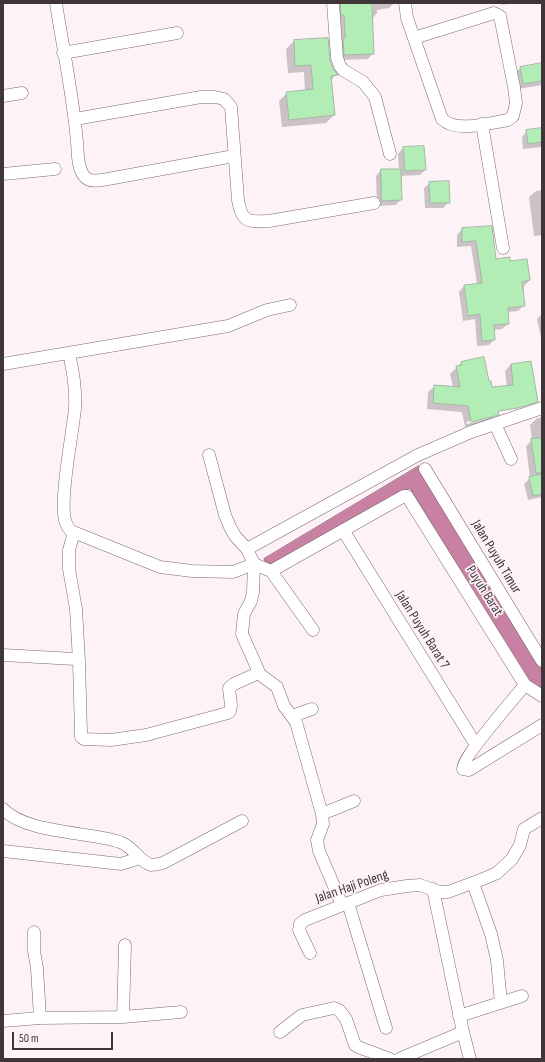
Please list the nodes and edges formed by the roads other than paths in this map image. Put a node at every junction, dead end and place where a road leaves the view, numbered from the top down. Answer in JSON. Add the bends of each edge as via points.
{"nodes":[{"id":1,"x":56,"y":3,"type":"edge"},
{"id":2,"x":333,"y":3,"type":"edge"},
{"id":3,"x":405,"y":3,"type":"edge"},
{"id":4,"x":177,"y":32,"type":"dead end"},
{"id":5,"x":414,"y":38,"type":"junction"},
{"id":6,"x":64,"y":53,"type":"junction"},
{"id":7,"x":22,"y":93,"type":"dead end"},
{"id":8,"x":3,"y":96,"type":"edge"},
{"id":9,"x":75,"y":119,"type":"junction"},
{"id":10,"x":482,"y":124,"type":"junction"},
{"id":11,"x":390,"y":154,"type":"dead end"},
{"id":12,"x":234,"y":156,"type":"junction"},
{"id":13,"x":55,"y":168,"type":"dead end"},
{"id":14,"x":3,"y":174,"type":"edge"},
{"id":15,"x":374,"y":203,"type":"dead end"},
{"id":16,"x":503,"y":248,"type":"dead end"},
{"id":17,"x":290,"y":304,"type":"dead end"},
{"id":18,"x":69,"y":353,"type":"junction"},
{"id":19,"x":3,"y":364,"type":"edge"},
{"id":20,"x":542,"y":408,"type":"edge"},
{"id":21,"x":495,"y":424,"type":"junction"},
{"id":22,"x":209,"y":455,"type":"dead end"},
{"id":23,"x":511,"y":459,"type":"dead end"},
{"id":24,"x":425,"y":469,"type":"dead end"},
{"id":25,"x":344,"y":530,"type":"junction"},
{"id":26,"x":74,"y":532,"type":"junction"},
{"id":27,"x":247,"y":549,"type":"junction"},
{"id":28,"x":254,"y":564,"type":"junction"},
{"id":29,"x":270,"y":571,"type":"junction"},
{"id":30,"x":313,"y":630,"type":"dead end"},
{"id":31,"x":3,"y":655,"type":"edge"},
{"id":32,"x":79,"y":661,"type":"junction"},
{"id":33,"x":542,"y":661,"type":"edge"},
{"id":34,"x":258,"y":672,"type":"junction"},
{"id":35,"x":525,"y":685,"type":"junction"},
{"id":36,"x":542,"y":696,"type":"edge"},
{"id":37,"x":312,"y":709,"type":"dead end"},
{"id":38,"x":292,"y":716,"type":"junction"},
{"id":39,"x":542,"y":725,"type":"edge"},
{"id":40,"x":476,"y":746,"type":"junction"},
{"id":41,"x":354,"y":801,"type":"dead end"},
{"id":42,"x":3,"y":809,"type":"edge"},
{"id":43,"x":322,"y":814,"type":"junction"},
{"id":44,"x":542,"y":818,"type":"edge"},
{"id":45,"x":242,"y":821,"type":"dead end"},
{"id":46,"x":3,"y":851,"type":"edge"},
{"id":47,"x":140,"y":858,"type":"junction"},
{"id":48,"x":473,"y":884,"type":"junction"},
{"id":49,"x":433,"y":889,"type":"junction"},
{"id":50,"x":345,"y":904,"type":"junction"},
{"id":51,"x":34,"y":932,"type":"dead end"},
{"id":52,"x":125,"y":945,"type":"dead end"},
{"id":53,"x":310,"y":953,"type":"dead end"},
{"id":54,"x":522,"y":996,"type":"dead end"},
{"id":55,"x":501,"y":1003,"type":"junction"},
{"id":56,"x":181,"y":1012,"type":"dead end"},
{"id":57,"x":459,"y":1016,"type":"junction"},
{"id":58,"x":123,"y":1017,"type":"junction"},
{"id":59,"x":40,"y":1018,"type":"junction"},
{"id":60,"x":3,"y":1021,"type":"edge"},
{"id":61,"x":386,"y":1028,"type":"dead end"},
{"id":62,"x":280,"y":1032,"type":"dead end"},
{"id":63,"x":462,"y":1032,"type":"junction"},
{"id":64,"x":390,"y":1059,"type":"edge"},
{"id":65,"x":399,"y":1059,"type":"edge"},
{"id":66,"x":470,"y":1059,"type":"edge"}],
"edges":[{"from":1,"to":6,"type":"street"},
{"from":2,"to":11,"type":"street","via":[[340,66],[363,82],[375,97]]},
{"from":3,"to":5,"type":"street"},
{"from":4,"to":6,"type":"street"},
{"from":5,"to":10,"type":"street","via":[[442,119],[454,126]]},
{"from":5,"to":10,"type":"street","via":[[494,13],[500,16],[514,87],[515,110],[508,120]]},
{"from":6,"to":9,"type":"street"},
{"from":7,"to":8,"type":"street"},
{"from":9,"to":12,"type":"street","via":[[201,97],[220,98],[230,107]]},
{"from":9,"to":12,"type":"street","via":[[82,173],[91,181]]},
{"from":10,"to":16,"type":"street"},
{"from":12,"to":15,"type":"street","via":[[240,212],[245,219],[253,222]]},
{"from":13,"to":14,"type":"street"},
{"from":17,"to":18,"type":"street","via":[[267,310],[228,326]]},
{"from":18,"to":19,"type":"street"},
{"from":18,"to":26,"type":"street","via":[[75,383],[75,407],[64,495],[64,516],[66,523]]},
{"from":20,"to":21,"type":"street"},
{"from":21,"to":23,"type":"street"},
{"from":21,"to":27,"type":"street","via":[[418,455]]},
{"from":22,"to":27,"type":"street","via":[[225,515],[235,536]]},
{"from":24,"to":33,"type":"street","name":"Jalan Puyuh Timur"},
{"from":25,"to":29,"type":"street"},
{"from":25,"to":35,"type":"street","name":"Puyuh Barat","via":[[408,496]]},
{"from":25,"to":40,"type":"street","name":"Jalan Puyuh Barat 7"},
{"from":26,"to":28,"type":"street","via":[[160,567],[234,572]]},
{"from":26,"to":32,"type":"street","via":[[69,550],[69,569],[76,609]]},
{"from":27,"to":28,"type":"street"},
{"from":28,"to":29,"type":"street"},
{"from":28,"to":34,"type":"street","via":[[251,600],[244,614],[242,634]]},
{"from":29,"to":30,"type":"street"},
{"from":31,"to":32,"type":"street"},
{"from":32,"to":34,"type":"street","via":[[81,737],[87,740],[111,740],[146,735],[228,713],[231,705],[229,688]]},
{"from":34,"to":38,"type":"street","via":[[277,687],[284,706]]},
{"from":35,"to":36,"type":"street","name":"Puyuh Barat"},
{"from":35,"to":40,"type":"street"},
{"from":37,"to":38,"type":"street"},
{"from":38,"to":43,"type":"street","via":[[302,740]]},
{"from":39,"to":40,"type":"street","via":[[469,770],[463,770]]},
{"from":41,"to":43,"type":"street"},
{"from":42,"to":47,"type":"street","via":[[16,820],[32,825],[114,840],[127,846]]},
{"from":43,"to":50,"type":"street","via":[[323,824],[317,840],[319,851]]},
{"from":44,"to":48,"type":"street","name":"Jalan Haji Poleng","via":[[524,829],[520,845],[512,859],[497,873]]},
{"from":45,"to":47,"type":"street","via":[[163,863],[150,864]]},
{"from":46,"to":47,"type":"street","via":[[121,864]]},
{"from":48,"to":49,"type":"street","name":"Jalan Haji Poleng","via":[[448,892]]},
{"from":48,"to":55,"type":"street","via":[[492,934]]},
{"from":49,"to":50,"type":"street","name":"Jalan Haji Poleng","via":[[420,885],[381,890]]},
{"from":49,"to":57,"type":"street"},
{"from":50,"to":53,"type":"street","name":"Jalan Haji Poleng","via":[[300,924]]},
{"from":50,"to":61,"type":"street"},
{"from":51,"to":59,"type":"street"},
{"from":52,"to":58,"type":"street"},
{"from":54,"to":55,"type":"street"},
{"from":55,"to":57,"type":"street"},
{"from":56,"to":58,"type":"street"},
{"from":57,"to":63,"type":"street"},
{"from":58,"to":59,"type":"street"},
{"from":59,"to":60,"type":"street"},
{"from":62,"to":64,"type":"street","via":[[302,1015],[334,1008],[346,1019],[355,1045]]},
{"from":63,"to":65,"type":"street"},
{"from":63,"to":66,"type":"street"}]}
